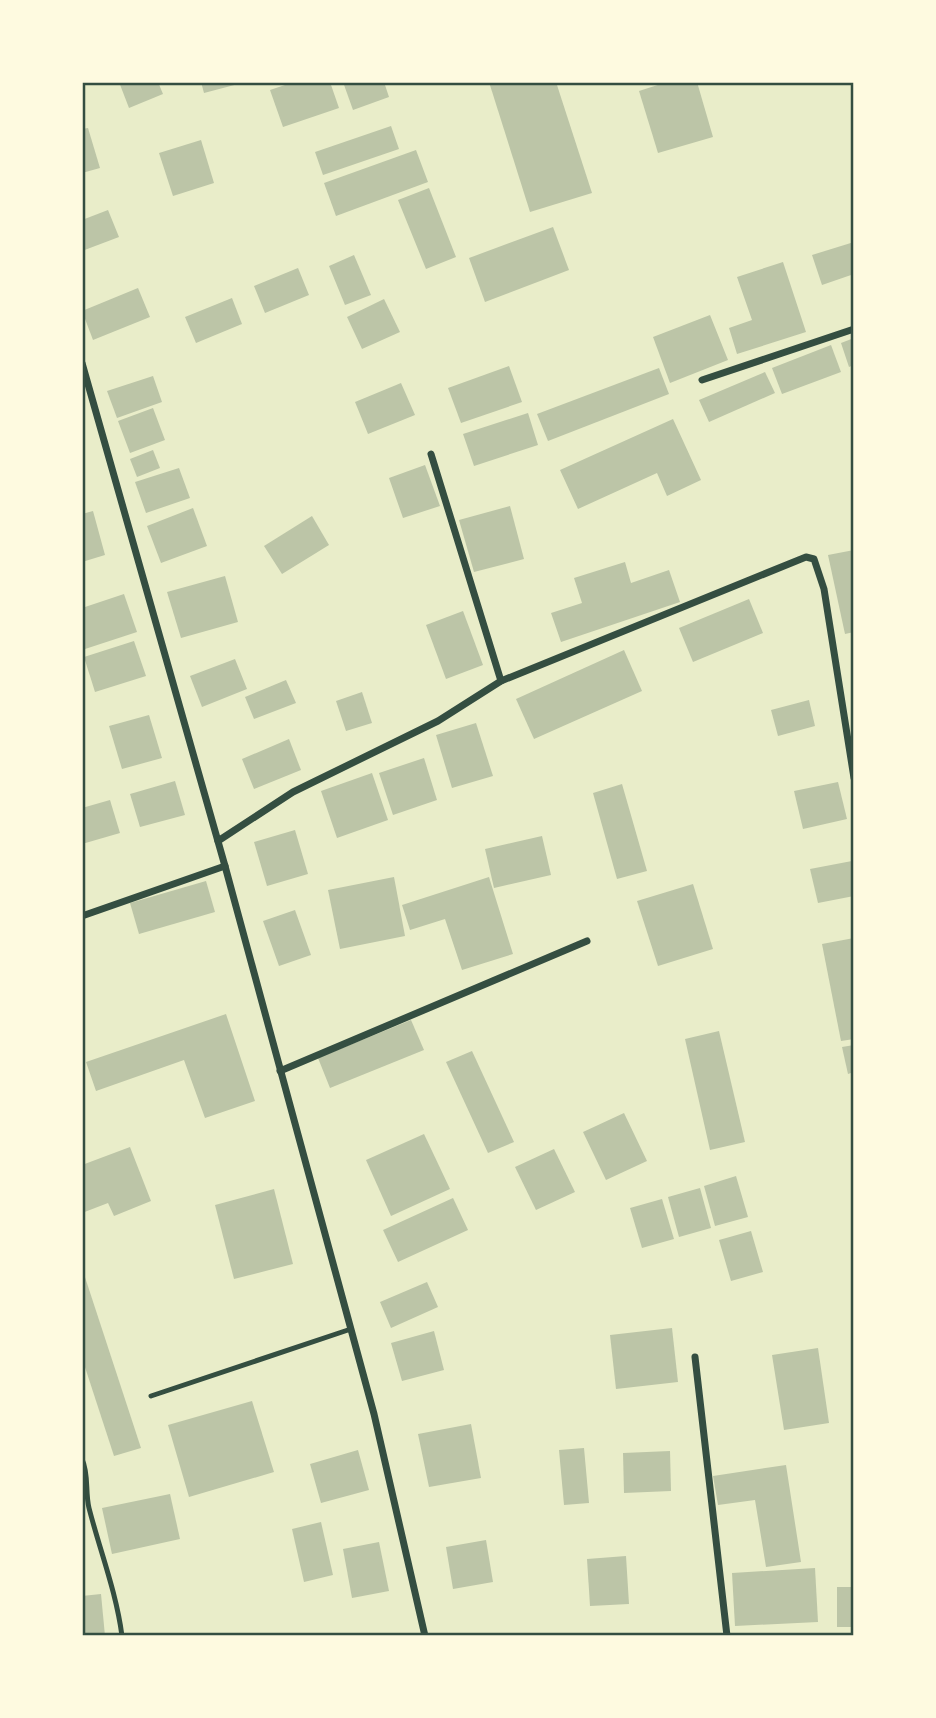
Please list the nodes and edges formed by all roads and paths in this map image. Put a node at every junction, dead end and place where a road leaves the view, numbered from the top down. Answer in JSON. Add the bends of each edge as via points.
{"nodes":[{"id":1,"x":854,"y":329,"type":"edge"},
{"id":2,"x":82,"y":363,"type":"edge"},
{"id":3,"x":702,"y":380,"type":"dead end"},
{"id":4,"x":431,"y":454,"type":"dead end"},
{"id":5,"x":501,"y":681,"type":"junction"},
{"id":6,"x":854,"y":778,"type":"edge"},
{"id":7,"x":218,"y":841,"type":"junction"},
{"id":8,"x":225,"y":866,"type":"junction"},
{"id":9,"x":82,"y":916,"type":"edge"},
{"id":10,"x":587,"y":941,"type":"dead end"},
{"id":11,"x":279,"y":1072,"type":"junction"},
{"id":12,"x":351,"y":1329,"type":"junction"},
{"id":13,"x":695,"y":1357,"type":"dead end"},
{"id":14,"x":151,"y":1396,"type":"dead end"},
{"id":15,"x":82,"y":1459,"type":"edge"},
{"id":16,"x":122,"y":1636,"type":"edge"},
{"id":17,"x":425,"y":1636,"type":"edge"},
{"id":18,"x":727,"y":1636,"type":"edge"}],
"edges":[{"from":1,"to":3,"type":"street"},
{"from":2,"to":7,"type":"street"},
{"from":4,"to":5,"type":"street"},
{"from":5,"to":6,"type":"street","via":[[787,564],[814,559],[824,589]]},
{"from":5,"to":7,"type":"street","via":[[438,721],[293,792]]},
{"from":7,"to":8,"type":"street"},
{"from":8,"to":9,"type":"street"},
{"from":8,"to":11,"type":"street"},
{"from":10,"to":11,"type":"street"},
{"from":11,"to":12,"type":"street"},
{"from":12,"to":14,"type":"lane"},
{"from":12,"to":17,"type":"street"},
{"from":13,"to":18,"type":"street"},
{"from":15,"to":16,"type":"lane"}]}
